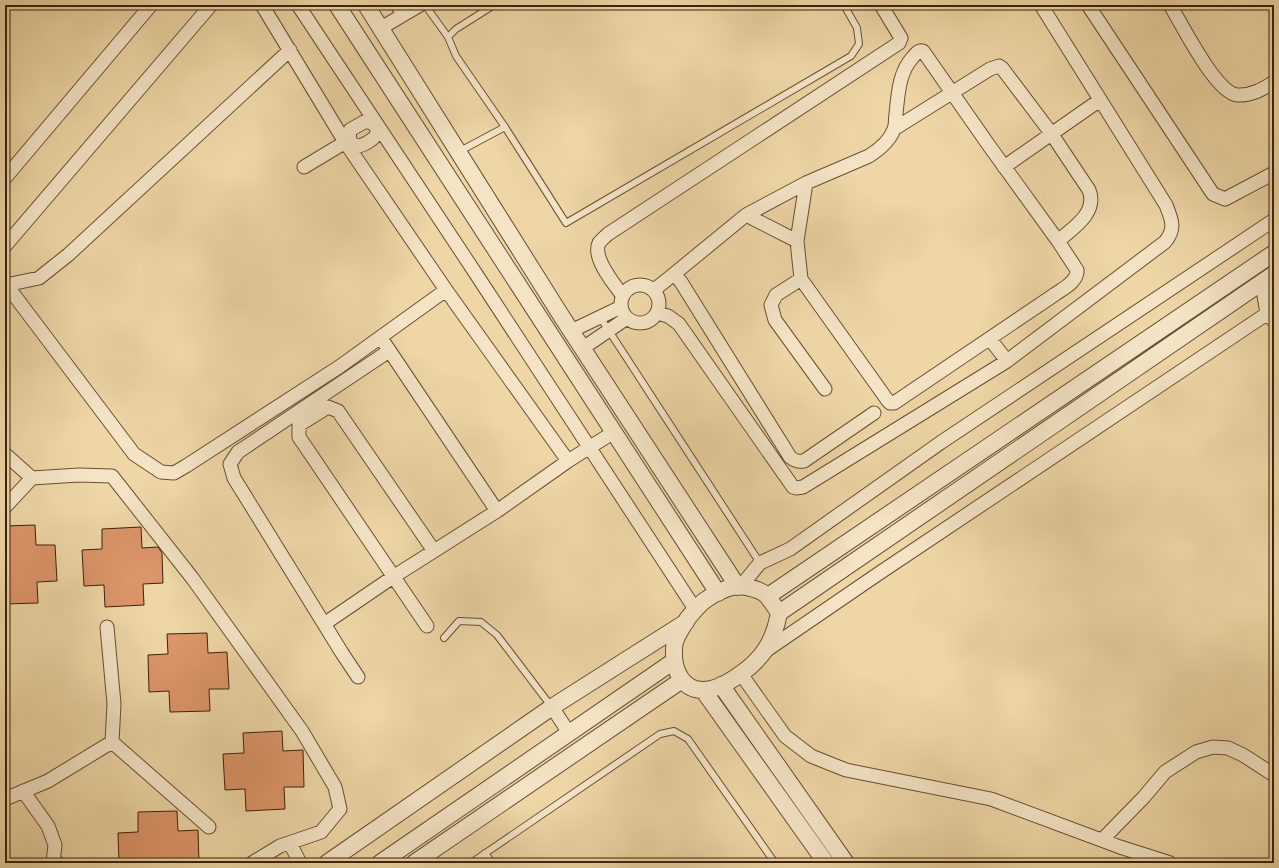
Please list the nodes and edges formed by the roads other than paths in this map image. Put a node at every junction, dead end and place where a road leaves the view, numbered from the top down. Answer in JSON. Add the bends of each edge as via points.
{"nodes":[{"id":1,"x":151,"y":5,"type":"edge"},
{"id":2,"x":211,"y":5,"type":"edge"},
{"id":3,"x":262,"y":5,"type":"edge"},
{"id":4,"x":298,"y":5,"type":"edge"},
{"id":5,"x":337,"y":5,"type":"edge"},
{"id":6,"x":366,"y":5,"type":"edge"},
{"id":7,"x":393,"y":5,"type":"edge"},
{"id":8,"x":420,"y":5,"type":"edge"},
{"id":9,"x":425,"y":5,"type":"edge"},
{"id":10,"x":494,"y":5,"type":"edge"},
{"id":11,"x":844,"y":5,"type":"edge"},
{"id":12,"x":881,"y":5,"type":"edge"},
{"id":13,"x":1041,"y":5,"type":"edge"},
{"id":14,"x":1088,"y":5,"type":"edge"},
{"id":15,"x":1170,"y":5,"type":"edge"},
{"id":16,"x":401,"y":16,"type":"junction"},
{"id":17,"x":380,"y":28,"type":"junction"},
{"id":18,"x":448,"y":37,"type":"junction"},
{"id":19,"x":897,"y":44,"type":"junction"},
{"id":20,"x":290,"y":50,"type":"junction"},
{"id":21,"x":911,"y":60,"type":"junction"},
{"id":22,"x":1274,"y":82,"type":"edge"},
{"id":23,"x":953,"y":93,"type":"junction"},
{"id":24,"x":1100,"y":100,"type":"junction"},
{"id":25,"x":377,"y":126,"type":"junction"},
{"id":26,"x":505,"y":127,"type":"junction"},
{"id":27,"x":894,"y":129,"type":"junction"},
{"id":28,"x":1052,"y":133,"type":"junction"},
{"id":29,"x":447,"y":134,"type":"junction"},
{"id":30,"x":347,"y":141,"type":"junction"},
{"id":31,"x":427,"y":144,"type":"junction"},
{"id":32,"x":458,"y":152,"type":"junction"},
{"id":33,"x":1004,"y":166,"type":"junction"},
{"id":34,"x":304,"y":167,"type":"dead end"},
{"id":35,"x":1274,"y":173,"type":"edge"},
{"id":36,"x":5,"y":178,"type":"edge"},
{"id":37,"x":806,"y":183,"type":"junction"},
{"id":38,"x":746,"y":215,"type":"junction"},
{"id":39,"x":1274,"y":220,"type":"edge"},
{"id":40,"x":797,"y":241,"type":"junction"},
{"id":41,"x":1058,"y":241,"type":"junction"},
{"id":42,"x":5,"y":246,"type":"edge"},
{"id":43,"x":1274,"y":253,"type":"edge"},
{"id":44,"x":674,"y":274,"type":"junction"},
{"id":45,"x":801,"y":279,"type":"junction"},
{"id":46,"x":1268,"y":279,"type":"edge"},
{"id":47,"x":6,"y":284,"type":"edge"},
{"id":48,"x":446,"y":290,"type":"junction"},
{"id":49,"x":654,"y":290,"type":"junction"},
{"id":50,"x":624,"y":307,"type":"junction"},
{"id":51,"x":657,"y":313,"type":"junction"},
{"id":52,"x":1272,"y":315,"type":"edge"},
{"id":53,"x":600,"y":317,"type":"junction"},
{"id":54,"x":608,"y":330,"type":"junction"},
{"id":55,"x":572,"y":331,"type":"junction"},
{"id":56,"x":381,"y":337,"type":"junction"},
{"id":57,"x":990,"y":340,"type":"junction"},
{"id":58,"x":583,"y":348,"type":"junction"},
{"id":59,"x":389,"y":351,"type":"junction"},
{"id":60,"x":1006,"y":361,"type":"junction"},
{"id":61,"x":826,"y":389,"type":"dead end"},
{"id":62,"x":874,"y":413,"type":"dead end"},
{"id":63,"x":614,"y":432,"type":"junction"},
{"id":64,"x":590,"y":447,"type":"junction"},
{"id":65,"x":5,"y":454,"type":"edge"},
{"id":66,"x":568,"y":461,"type":"junction"},
{"id":67,"x":32,"y":478,"type":"junction"},
{"id":68,"x":5,"y":506,"type":"edge"},
{"id":69,"x":497,"y":511,"type":"junction"},
{"id":70,"x":434,"y":551,"type":"junction"},
{"id":71,"x":760,"y":563,"type":"junction"},
{"id":72,"x":393,"y":577,"type":"junction"},
{"id":73,"x":740,"y":586,"type":"junction"},
{"id":74,"x":718,"y":593,"type":"junction"},
{"id":75,"x":768,"y":596,"type":"junction"},
{"id":76,"x":779,"y":613,"type":"junction"},
{"id":77,"x":691,"y":615,"type":"junction"},
{"id":78,"x":324,"y":624,"type":"junction"},
{"id":79,"x":427,"y":626,"type":"dead end"},
{"id":80,"x":107,"y":627,"type":"dead end"},
{"id":81,"x":444,"y":638,"type":"dead end"},
{"id":82,"x":764,"y":652,"type":"junction"},
{"id":83,"x":674,"y":661,"type":"junction"},
{"id":84,"x":741,"y":674,"type":"junction"},
{"id":85,"x":358,"y":677,"type":"dead end"},
{"id":86,"x":682,"y":680,"type":"junction"},
{"id":87,"x":722,"y":686,"type":"junction"},
{"id":88,"x":703,"y":690,"type":"junction"},
{"id":89,"x":552,"y":707,"type":"junction"},
{"id":90,"x":569,"y":733,"type":"junction"},
{"id":91,"x":112,"y":742,"type":"junction"},
{"id":92,"x":1274,"y":775,"type":"edge"},
{"id":93,"x":23,"y":791,"type":"junction"},
{"id":94,"x":5,"y":799,"type":"edge"},
{"id":95,"x":209,"y":827,"type":"dead end"},
{"id":96,"x":1102,"y":840,"type":"junction"},
{"id":97,"x":290,"y":843,"type":"junction"},
{"id":98,"x":486,"y":853,"type":"junction"},
{"id":99,"x":54,"y":863,"type":"edge"},
{"id":100,"x":252,"y":863,"type":"edge"},
{"id":101,"x":300,"y":863,"type":"edge"},
{"id":102,"x":327,"y":863,"type":"edge"},
{"id":103,"x":380,"y":863,"type":"edge"},
{"id":104,"x":414,"y":863,"type":"edge"},
{"id":105,"x":471,"y":863,"type":"edge"},
{"id":106,"x":492,"y":863,"type":"edge"},
{"id":107,"x":775,"y":863,"type":"edge"},
{"id":108,"x":826,"y":863,"type":"edge"},
{"id":109,"x":846,"y":863,"type":"edge"},
{"id":110,"x":1170,"y":863,"type":"edge"}],
"edges":[{"from":1,"to":36,"type":"street"},
{"from":2,"to":42,"type":"street"},
{"from":3,"to":20,"type":"street"},
{"from":4,"to":25,"type":"street"},
{"from":5,"to":31,"type":"street"},
{"from":6,"to":17,"type":"street"},
{"from":7,"to":16,"type":"lane"},
{"from":8,"to":16,"type":"street"},
{"from":9,"to":18,"type":"lane"},
{"from":10,"to":18,"type":"lane"},
{"from":11,"to":26,"type":"lane","via":[[857,28],[858,44],[851,56],[566,223]]},
{"from":12,"to":19,"type":"street","via":[[901,38]]},
{"from":13,"to":24,"type":"street"},
{"from":14,"to":35,"type":"street","via":[[1212,194],[1226,199]]},
{"from":15,"to":22,"type":"street","via":[[1210,73],[1224,89],[1236,95],[1257,92]]},
{"from":16,"to":17,"type":"street"},
{"from":17,"to":29,"type":"street"},
{"from":18,"to":26,"type":"lane","via":[[456,56]]},
{"from":19,"to":21,"type":"street"},
{"from":19,"to":50,"type":"street","via":[[608,234],[599,243],[597,251],[599,260]]},
{"from":20,"to":30,"type":"street"},
{"from":20,"to":47,"type":"street","via":[[68,255],[39,278]]},
{"from":21,"to":23,"type":"street","via":[[919,51],[923,51]]},
{"from":21,"to":27,"type":"street","via":[[899,86]]},
{"from":23,"to":27,"type":"street"},
{"from":23,"to":28,"type":"street","via":[[998,66]]},
{"from":23,"to":33,"type":"street"},
{"from":24,"to":28,"type":"street"},
{"from":24,"to":60,"type":"street","via":[[1166,205],[1172,227],[1171,235]]},
{"from":25,"to":30,"type":"street","via":[[364,122],[350,130]]},
{"from":25,"to":64,"type":"street"},
{"from":26,"to":32,"type":"lane"},
{"from":27,"to":37,"type":"street","via":[[878,151]]},
{"from":28,"to":33,"type":"street"},
{"from":28,"to":41,"type":"street","via":[[1092,197],[1090,208],[1084,218]]},
{"from":29,"to":31,"type":"street"},
{"from":29,"to":32,"type":"street"},
{"from":30,"to":34,"type":"street"},
{"from":30,"to":48,"type":"street"},
{"from":31,"to":63,"type":"street"},
{"from":32,"to":55,"type":"street"},
{"from":33,"to":41,"type":"street"},
{"from":37,"to":38,"type":"street"},
{"from":37,"to":40,"type":"street"},
{"from":38,"to":40,"type":"street"},
{"from":38,"to":44,"type":"street"},
{"from":39,"to":71,"type":"street","via":[[940,443],[790,549]]},
{"from":40,"to":45,"type":"street"},
{"from":41,"to":57,"type":"street","via":[[1077,270],[1075,280]]},
{"from":43,"to":75,"type":"street"},
{"from":44,"to":49,"type":"street"},
{"from":44,"to":62,"type":"street","via":[[794,460],[804,461]]},
{"from":45,"to":57,"type":"street","via":[[890,403],[897,402]]},
{"from":45,"to":61,"type":"street","via":[[776,295],[771,305],[772,311],[775,320]]},
{"from":46,"to":52,"type":"street"},
{"from":46,"to":76,"type":"street"},
{"from":47,"to":56,"type":"street","via":[[134,454],[161,472],[174,473],[186,466],[332,372]]},
{"from":48,"to":56,"type":"street"},
{"from":48,"to":66,"type":"street"},
{"from":49,"to":50,"type":"street","via":[[648,286],[636,285],[626,291]]},
{"from":49,"to":51,"type":"street","via":[[660,301]]},
{"from":50,"to":51,"type":"street","via":[[631,321],[643,323],[654,318]]},
{"from":50,"to":53,"type":"street"},
{"from":50,"to":54,"type":"street"},
{"from":51,"to":60,"type":"street","via":[[668,316],[679,324],[796,488],[803,487]]},
{"from":52,"to":82,"type":"street"},
{"from":53,"to":54,"type":"lane"},
{"from":53,"to":55,"type":"street"},
{"from":54,"to":58,"type":"street"},
{"from":54,"to":71,"type":"lane"},
{"from":55,"to":58,"type":"street"},
{"from":56,"to":59,"type":"street"},
{"from":57,"to":60,"type":"street"},
{"from":58,"to":73,"type":"street"},
{"from":59,"to":69,"type":"street"},
{"from":59,"to":78,"type":"street","via":[[238,452],[230,464],[234,478]]},
{"from":63,"to":64,"type":"street"},
{"from":63,"to":74,"type":"street"},
{"from":64,"to":66,"type":"street"},
{"from":64,"to":77,"type":"street"},
{"from":65,"to":67,"type":"street"},
{"from":66,"to":69,"type":"street"},
{"from":67,"to":68,"type":"street"},
{"from":67,"to":97,"type":"street","via":[[112,476],[193,579],[302,731],[335,787],[340,809],[321,832]]},
{"from":69,"to":70,"type":"street"},
{"from":70,"to":72,"type":"street"},
{"from":70,"to":72,"type":"street","via":[[338,410],[328,407],[299,425],[299,437]]},
{"from":71,"to":73,"type":"street"},
{"from":72,"to":78,"type":"street"},
{"from":72,"to":79,"type":"street"},
{"from":73,"to":74,"type":"street"},
{"from":73,"to":75,"type":"street","via":[[756,589]]},
{"from":74,"to":77,"type":"street","via":[[706,599]]},
{"from":75,"to":76,"type":"street"},
{"from":76,"to":82,"type":"street","via":[[776,629]]},
{"from":77,"to":83,"type":"street","via":[[674,642]]},
{"from":77,"to":89,"type":"street"},
{"from":78,"to":85,"type":"street"},
{"from":80,"to":91,"type":"street","via":[[114,704]]},
{"from":81,"to":89,"type":"lane","via":[[459,621],[481,622],[497,635]]},
{"from":82,"to":84,"type":"street"},
{"from":83,"to":86,"type":"street"},
{"from":83,"to":90,"type":"street"},
{"from":84,"to":87,"type":"street"},
{"from":84,"to":96,"type":"street","via":[[785,736],[811,756],[846,770],[991,799]]},
{"from":86,"to":88,"type":"street","via":[[692,687]]},
{"from":86,"to":104,"type":"street"},
{"from":87,"to":88,"type":"street"},
{"from":87,"to":109,"type":"street"},
{"from":88,"to":108,"type":"street"},
{"from":89,"to":90,"type":"street"},
{"from":89,"to":102,"type":"street"},
{"from":90,"to":103,"type":"street"},
{"from":91,"to":93,"type":"street","via":[[48,781]]},
{"from":91,"to":95,"type":"street"},
{"from":92,"to":96,"type":"street","via":[[1228,748],[1213,747],[1196,752],[1165,772],[1144,798]]},
{"from":93,"to":94,"type":"street"},
{"from":93,"to":99,"type":"street","via":[[48,826],[55,845]]},
{"from":96,"to":110,"type":"street"},
{"from":97,"to":100,"type":"street","via":[[280,846]]},
{"from":97,"to":101,"type":"street"},
{"from":98,"to":105,"type":"lane"},
{"from":98,"to":106,"type":"lane"},
{"from":98,"to":107,"type":"lane","via":[[660,734],[674,731],[688,739]]}]}
